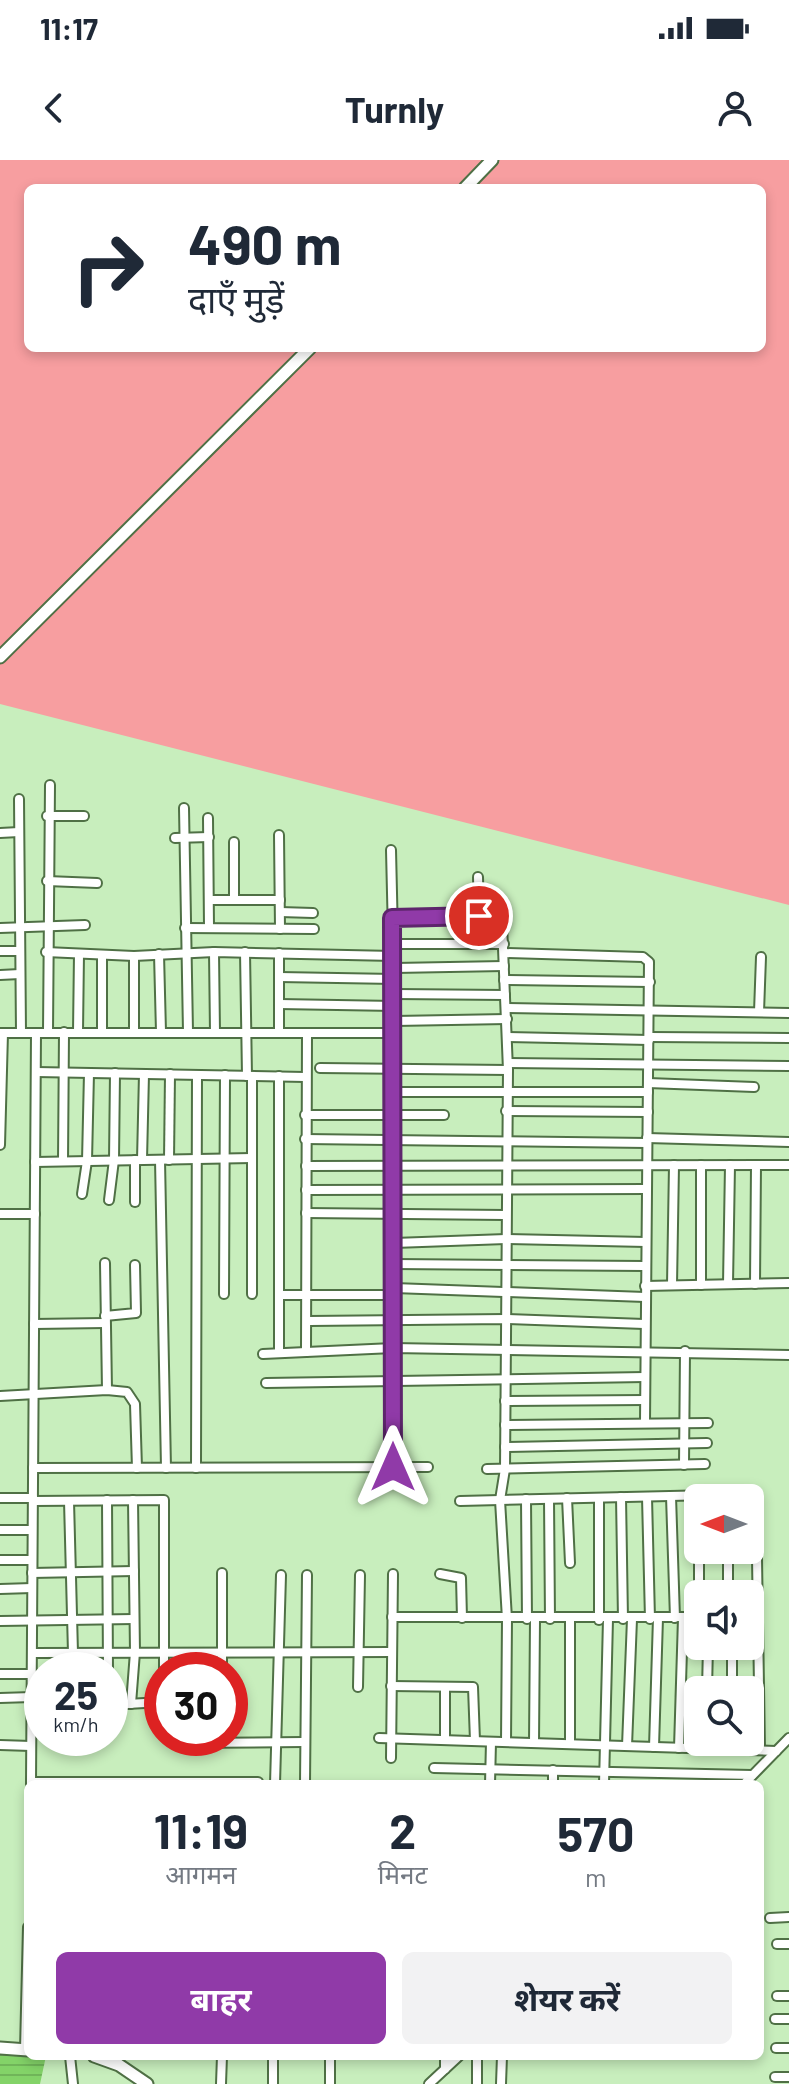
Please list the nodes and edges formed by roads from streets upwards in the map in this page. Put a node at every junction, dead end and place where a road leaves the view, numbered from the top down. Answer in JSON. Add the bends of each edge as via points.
{"nodes":[{"id":1,"x":492,"y":160,"type":"edge"},
{"id":2,"x":469,"y":184,"type":"edge"},
{"id":3,"x":306,"y":352,"type":"edge"},
{"id":4,"x":0,"y":657,"type":"edge"},
{"id":5,"x":50,"y":785,"type":"dead end"},
{"id":6,"x":19,"y":799,"type":"dead end"},
{"id":7,"x":184,"y":808,"type":"dead end"},
{"id":8,"x":47,"y":816,"type":"junction"},
{"id":9,"x":84,"y":816,"type":"dead end"},
{"id":10,"x":208,"y":818,"type":"dead end"},
{"id":11,"x":19,"y":832,"type":"junction"},
{"id":12,"x":0,"y":833,"type":"edge"},
{"id":13,"x":279,"y":835,"type":"dead end"},
{"id":14,"x":209,"y":837,"type":"junction"},
{"id":15,"x":179,"y":838,"type":"junction"},
{"id":16,"x":234,"y":842,"type":"dead end"},
{"id":17,"x":391,"y":850,"type":"dead end"},
{"id":18,"x":478,"y":877,"type":"dead end"},
{"id":19,"x":47,"y":881,"type":"junction"},
{"id":20,"x":97,"y":883,"type":"dead end"},
{"id":21,"x":234,"y":898,"type":"junction"},
{"id":22,"x":210,"y":900,"type":"junction"},
{"id":23,"x":280,"y":900,"type":"junction"},
{"id":24,"x":280,"y":912,"type":"junction"},
{"id":25,"x":313,"y":913,"type":"dead end"},
{"id":26,"x":479,"y":916,"type":"junction"},
{"id":27,"x":392,"y":918,"type":"junction"},
{"id":28,"x":47,"y":925,"type":"junction"},
{"id":29,"x":85,"y":925,"type":"dead end"},
{"id":30,"x":20,"y":927,"type":"junction"},
{"id":31,"x":209,"y":927,"type":"junction"},
{"id":32,"x":0,"y":928,"type":"edge"},
{"id":33,"x":185,"y":928,"type":"junction"},
{"id":34,"x":280,"y":929,"type":"junction"},
{"id":35,"x":314,"y":929,"type":"dead end"},
{"id":36,"x":393,"y":944,"type":"junction"},
{"id":37,"x":504,"y":948,"type":"junction"},
{"id":38,"x":0,"y":951,"type":"edge"},
{"id":39,"x":20,"y":951,"type":"junction"},
{"id":40,"x":46,"y":952,"type":"junction"},
{"id":41,"x":185,"y":952,"type":"junction"},
{"id":42,"x":214,"y":952,"type":"junction"},
{"id":43,"x":245,"y":952,"type":"junction"},
{"id":44,"x":279,"y":953,"type":"junction"},
{"id":45,"x":79,"y":954,"type":"junction"},
{"id":46,"x":159,"y":954,"type":"junction"},
{"id":47,"x":102,"y":955,"type":"junction"},
{"id":48,"x":134,"y":956,"type":"junction"},
{"id":49,"x":394,"y":956,"type":"junction"},
{"id":50,"x":761,"y":957,"type":"dead end"},
{"id":51,"x":504,"y":966,"type":"junction"},
{"id":52,"x":395,"y":968,"type":"junction"},
{"id":53,"x":20,"y":974,"type":"junction"},
{"id":54,"x":0,"y":975,"type":"edge"},
{"id":55,"x":279,"y":977,"type":"junction"},
{"id":56,"x":395,"y":979,"type":"junction"},
{"id":57,"x":504,"y":980,"type":"junction"},
{"id":58,"x":650,"y":982,"type":"junction"},
{"id":59,"x":395,"y":994,"type":"junction"},
{"id":60,"x":505,"y":995,"type":"junction"},
{"id":61,"x":279,"y":1004,"type":"junction"},
{"id":62,"x":395,"y":1006,"type":"junction"},
{"id":63,"x":506,"y":1008,"type":"junction"},
{"id":64,"x":650,"y":1008,"type":"junction"},
{"id":65,"x":759,"y":1012,"type":"junction"},
{"id":66,"x":789,"y":1013,"type":"edge"},
{"id":67,"x":507,"y":1019,"type":"junction"},
{"id":68,"x":395,"y":1021,"type":"junction"},
{"id":69,"x":102,"y":1031,"type":"junction"},
{"id":70,"x":246,"y":1031,"type":"junction"},
{"id":71,"x":48,"y":1032,"type":"junction"},
{"id":72,"x":64,"y":1032,"type":"junction"},
{"id":73,"x":78,"y":1032,"type":"junction"},
{"id":74,"x":134,"y":1032,"type":"junction"},
{"id":75,"x":161,"y":1032,"type":"junction"},
{"id":76,"x":188,"y":1032,"type":"junction"},
{"id":77,"x":1,"y":1033,"type":"edge"},
{"id":78,"x":21,"y":1033,"type":"junction"},
{"id":79,"x":36,"y":1033,"type":"junction"},
{"id":80,"x":215,"y":1033,"type":"junction"},
{"id":81,"x":279,"y":1033,"type":"junction"},
{"id":82,"x":307,"y":1033,"type":"junction"},
{"id":83,"x":395,"y":1033,"type":"junction"},
{"id":84,"x":507,"y":1037,"type":"junction"},
{"id":85,"x":649,"y":1038,"type":"junction"},
{"id":86,"x":789,"y":1038,"type":"edge"},
{"id":87,"x":649,"y":1063,"type":"junction"},
{"id":88,"x":508,"y":1066,"type":"junction"},
{"id":89,"x":789,"y":1066,"type":"edge"},
{"id":90,"x":320,"y":1068,"type":"dead end"},
{"id":91,"x":395,"y":1070,"type":"junction"},
{"id":92,"x":36,"y":1072,"type":"junction"},
{"id":93,"x":63,"y":1072,"type":"junction"},
{"id":94,"x":89,"y":1073,"type":"junction"},
{"id":95,"x":115,"y":1073,"type":"junction"},
{"id":96,"x":144,"y":1074,"type":"junction"},
{"id":97,"x":170,"y":1074,"type":"junction"},
{"id":98,"x":197,"y":1075,"type":"junction"},
{"id":99,"x":225,"y":1075,"type":"junction"},
{"id":100,"x":250,"y":1076,"type":"junction"},
{"id":101,"x":279,"y":1076,"type":"junction"},
{"id":102,"x":305,"y":1077,"type":"junction"},
{"id":103,"x":754,"y":1087,"type":"dead end"},
{"id":104,"x":648,"y":1088,"type":"junction"},
{"id":105,"x":507,"y":1091,"type":"junction"},
{"id":106,"x":395,"y":1092,"type":"junction"},
{"id":107,"x":506,"y":1111,"type":"junction"},
{"id":108,"x":648,"y":1112,"type":"junction"},
{"id":109,"x":305,"y":1115,"type":"junction"},
{"id":110,"x":395,"y":1115,"type":"junction"},
{"id":111,"x":444,"y":1115,"type":"dead end"},
{"id":112,"x":305,"y":1139,"type":"junction"},
{"id":113,"x":394,"y":1140,"type":"junction"},
{"id":114,"x":505,"y":1140,"type":"junction"},
{"id":115,"x":647,"y":1140,"type":"junction"},
{"id":116,"x":789,"y":1142,"type":"edge"},
{"id":117,"x":0,"y":1145,"type":"edge"},
{"id":118,"x":252,"y":1158,"type":"junction"},
{"id":119,"x":194,"y":1159,"type":"junction"},
{"id":120,"x":114,"y":1160,"type":"junction"},
{"id":121,"x":139,"y":1160,"type":"junction"},
{"id":122,"x":165,"y":1160,"type":"junction"},
{"id":123,"x":224,"y":1160,"type":"junction"},
{"id":124,"x":63,"y":1161,"type":"junction"},
{"id":125,"x":87,"y":1161,"type":"junction"},
{"id":126,"x":35,"y":1162,"type":"junction"},
{"id":127,"x":394,"y":1164,"type":"junction"},
{"id":128,"x":505,"y":1164,"type":"junction"},
{"id":129,"x":647,"y":1165,"type":"junction"},
{"id":130,"x":674,"y":1165,"type":"junction"},
{"id":131,"x":701,"y":1165,"type":"junction"},
{"id":132,"x":730,"y":1165,"type":"junction"},
{"id":133,"x":756,"y":1165,"type":"junction"},
{"id":134,"x":789,"y":1165,"type":"edge"},
{"id":135,"x":306,"y":1166,"type":"junction"},
{"id":136,"x":507,"y":1189,"type":"junction"},
{"id":137,"x":646,"y":1189,"type":"junction"},
{"id":138,"x":306,"y":1190,"type":"junction"},
{"id":139,"x":394,"y":1190,"type":"junction"},
{"id":140,"x":82,"y":1194,"type":"dead end"},
{"id":141,"x":109,"y":1200,"type":"dead end"},
{"id":142,"x":135,"y":1202,"type":"dead end"},
{"id":143,"x":306,"y":1213,"type":"junction"},
{"id":144,"x":0,"y":1214,"type":"edge"},
{"id":145,"x":35,"y":1214,"type":"junction"},
{"id":146,"x":505,"y":1215,"type":"junction"},
{"id":147,"x":394,"y":1216,"type":"junction"},
{"id":148,"x":506,"y":1239,"type":"junction"},
{"id":149,"x":646,"y":1242,"type":"junction"},
{"id":150,"x":394,"y":1243,"type":"junction"},
{"id":151,"x":105,"y":1263,"type":"dead end"},
{"id":152,"x":394,"y":1264,"type":"junction"},
{"id":153,"x":135,"y":1265,"type":"dead end"},
{"id":154,"x":506,"y":1265,"type":"junction"},
{"id":155,"x":645,"y":1266,"type":"junction"},
{"id":156,"x":789,"y":1283,"type":"edge"},
{"id":157,"x":728,"y":1284,"type":"junction"},
{"id":158,"x":755,"y":1284,"type":"junction"},
{"id":159,"x":672,"y":1285,"type":"junction"},
{"id":160,"x":701,"y":1285,"type":"junction"},
{"id":161,"x":645,"y":1286,"type":"junction"},
{"id":162,"x":394,"y":1292,"type":"junction"},
{"id":163,"x":506,"y":1293,"type":"junction"},
{"id":164,"x":224,"y":1294,"type":"dead end"},
{"id":165,"x":252,"y":1294,"type":"dead end"},
{"id":166,"x":279,"y":1295,"type":"junction"},
{"id":167,"x":307,"y":1296,"type":"junction"},
{"id":168,"x":645,"y":1297,"type":"junction"},
{"id":169,"x":105,"y":1319,"type":"junction"},
{"id":170,"x":506,"y":1319,"type":"junction"},
{"id":171,"x":393,"y":1320,"type":"junction"},
{"id":172,"x":309,"y":1321,"type":"junction"},
{"id":173,"x":34,"y":1324,"type":"junction"},
{"id":174,"x":644,"y":1324,"type":"junction"},
{"id":175,"x":393,"y":1348,"type":"junction"},
{"id":176,"x":506,"y":1349,"type":"junction"},
{"id":177,"x":685,"y":1351,"type":"junction"},
{"id":178,"x":306,"y":1352,"type":"junction"},
{"id":179,"x":644,"y":1352,"type":"junction"},
{"id":180,"x":279,"y":1353,"type":"junction"},
{"id":181,"x":263,"y":1354,"type":"dead end"},
{"id":182,"x":789,"y":1355,"type":"edge"},
{"id":183,"x":645,"y":1377,"type":"junction"},
{"id":184,"x":505,"y":1379,"type":"junction"},
{"id":185,"x":393,"y":1380,"type":"junction"},
{"id":186,"x":266,"y":1383,"type":"dead end"},
{"id":187,"x":107,"y":1390,"type":"junction"},
{"id":188,"x":33,"y":1395,"type":"junction"},
{"id":189,"x":0,"y":1396,"type":"edge"},
{"id":190,"x":645,"y":1400,"type":"junction"},
{"id":191,"x":505,"y":1401,"type":"junction"},
{"id":192,"x":645,"y":1422,"type":"junction"},
{"id":193,"x":685,"y":1422,"type":"junction"},
{"id":194,"x":708,"y":1423,"type":"dead end"},
{"id":195,"x":505,"y":1425,"type":"junction"},
{"id":196,"x":684,"y":1443,"type":"junction"},
{"id":197,"x":707,"y":1443,"type":"dead end"},
{"id":198,"x":505,"y":1447,"type":"junction"},
{"id":199,"x":705,"y":1464,"type":"dead end"},
{"id":200,"x":684,"y":1465,"type":"junction"},
{"id":201,"x":393,"y":1467,"type":"junction"},
{"id":202,"x":428,"y":1467,"type":"dead end"},
{"id":203,"x":33,"y":1468,"type":"junction"},
{"id":204,"x":137,"y":1468,"type":"junction"},
{"id":205,"x":166,"y":1468,"type":"junction"},
{"id":206,"x":196,"y":1468,"type":"junction"},
{"id":207,"x":487,"y":1469,"type":"dead end"},
{"id":208,"x":505,"y":1469,"type":"junction"},
{"id":209,"x":671,"y":1496,"type":"junction"},
{"id":210,"x":684,"y":1496,"type":"edge"},
{"id":211,"x":621,"y":1497,"type":"junction"},
{"id":212,"x":647,"y":1497,"type":"junction"},
{"id":213,"x":0,"y":1498,"type":"edge"},
{"id":214,"x":567,"y":1498,"type":"junction"},
{"id":215,"x":599,"y":1498,"type":"junction"},
{"id":216,"x":33,"y":1499,"type":"junction"},
{"id":217,"x":526,"y":1499,"type":"junction"},
{"id":218,"x":549,"y":1499,"type":"junction"},
{"id":219,"x":107,"y":1500,"type":"junction"},
{"id":220,"x":133,"y":1500,"type":"junction"},
{"id":221,"x":500,"y":1500,"type":"junction"},
{"id":222,"x":69,"y":1501,"type":"junction"},
{"id":223,"x":460,"y":1501,"type":"dead end"},
{"id":224,"x":0,"y":1530,"type":"edge"},
{"id":225,"x":32,"y":1530,"type":"junction"},
{"id":226,"x":0,"y":1560,"type":"edge"},
{"id":227,"x":32,"y":1560,"type":"junction"},
{"id":228,"x":570,"y":1563,"type":"dead end"},
{"id":229,"x":134,"y":1571,"type":"junction"},
{"id":230,"x":108,"y":1572,"type":"junction"},
{"id":231,"x":32,"y":1573,"type":"junction"},
{"id":232,"x":72,"y":1573,"type":"junction"},
{"id":233,"x":222,"y":1573,"type":"dead end"},
{"id":234,"x":393,"y":1574,"type":"dead end"},
{"id":235,"x":440,"y":1574,"type":"dead end"},
{"id":236,"x":281,"y":1575,"type":"dead end"},
{"id":237,"x":307,"y":1575,"type":"dead end"},
{"id":238,"x":360,"y":1575,"type":"dead end"},
{"id":239,"x":32,"y":1588,"type":"junction"},
{"id":240,"x":0,"y":1589,"type":"edge"},
{"id":241,"x":392,"y":1617,"type":"junction"},
{"id":242,"x":462,"y":1618,"type":"junction"},
{"id":243,"x":654,"y":1618,"type":"junction"},
{"id":244,"x":679,"y":1618,"type":"junction"},
{"id":245,"x":684,"y":1618,"type":"edge"},
{"id":246,"x":134,"y":1619,"type":"junction"},
{"id":247,"x":507,"y":1619,"type":"junction"},
{"id":248,"x":531,"y":1619,"type":"junction"},
{"id":249,"x":550,"y":1619,"type":"junction"},
{"id":250,"x":570,"y":1619,"type":"junction"},
{"id":251,"x":628,"y":1619,"type":"junction"},
{"id":252,"x":72,"y":1620,"type":"junction"},
{"id":253,"x":108,"y":1620,"type":"junction"},
{"id":254,"x":604,"y":1620,"type":"junction"},
{"id":255,"x":0,"y":1621,"type":"edge"},
{"id":256,"x":32,"y":1621,"type":"junction"},
{"id":257,"x":305,"y":1650,"type":"junction"},
{"id":258,"x":222,"y":1651,"type":"junction"},
{"id":259,"x":278,"y":1651,"type":"junction"},
{"id":260,"x":359,"y":1651,"type":"junction"},
{"id":261,"x":32,"y":1652,"type":"edge"},
{"id":262,"x":73,"y":1652,"type":"edge"},
{"id":263,"x":108,"y":1652,"type":"edge"},
{"id":264,"x":128,"y":1652,"type":"edge"},
{"id":265,"x":135,"y":1652,"type":"junction"},
{"id":266,"x":144,"y":1652,"type":"edge"},
{"id":267,"x":166,"y":1652,"type":"joint"},
{"id":268,"x":392,"y":1652,"type":"junction"},
{"id":269,"x":0,"y":1674,"type":"edge"},
{"id":270,"x":24,"y":1674,"type":"edge"},
{"id":271,"x":391,"y":1686,"type":"junction"},
{"id":272,"x":358,"y":1687,"type":"dead end"},
{"id":273,"x":445,"y":1687,"type":"junction"},
{"id":274,"x":24,"y":1697,"type":"edge"},
{"id":275,"x":0,"y":1698,"type":"edge"},
{"id":276,"x":144,"y":1703,"type":"edge"},
{"id":277,"x":128,"y":1704,"type":"edge"},
{"id":278,"x":131,"y":1704,"type":"junction"},
{"id":279,"x":379,"y":1738,"type":"dead end"},
{"id":280,"x":789,"y":1738,"type":"edge"},
{"id":281,"x":391,"y":1739,"type":"junction"},
{"id":282,"x":445,"y":1740,"type":"junction"},
{"id":283,"x":475,"y":1741,"type":"junction"},
{"id":284,"x":248,"y":1742,"type":"edge"},
{"id":285,"x":304,"y":1742,"type":"junction"},
{"id":286,"x":491,"y":1742,"type":"junction"},
{"id":287,"x":506,"y":1742,"type":"junction"},
{"id":288,"x":276,"y":1743,"type":"junction"},
{"id":289,"x":534,"y":1743,"type":"junction"},
{"id":290,"x":570,"y":1744,"type":"junction"},
{"id":291,"x":0,"y":1745,"type":"edge"},
{"id":292,"x":604,"y":1745,"type":"junction"},
{"id":293,"x":24,"y":1746,"type":"edge"},
{"id":294,"x":627,"y":1746,"type":"junction"},
{"id":295,"x":654,"y":1747,"type":"junction"},
{"id":296,"x":684,"y":1747,"type":"edge"},
{"id":297,"x":679,"y":1748,"type":"junction"},
{"id":298,"x":764,"y":1750,"type":"edge"},
{"id":299,"x":776,"y":1751,"type":"junction"},
{"id":300,"x":31,"y":1756,"type":"edge"},
{"id":301,"x":391,"y":1758,"type":"dead end"},
{"id":302,"x":490,"y":1767,"type":"junction"},
{"id":303,"x":434,"y":1768,"type":"dead end"},
{"id":304,"x":553,"y":1770,"type":"junction"},
{"id":305,"x":605,"y":1773,"type":"junction"},
{"id":306,"x":752,"y":1775,"type":"junction"},
{"id":307,"x":31,"y":1780,"type":"edge"},
{"id":308,"x":275,"y":1780,"type":"edge"},
{"id":309,"x":305,"y":1780,"type":"edge"},
{"id":310,"x":490,"y":1780,"type":"edge"},
{"id":311,"x":553,"y":1780,"type":"edge"},
{"id":312,"x":604,"y":1780,"type":"edge"},
{"id":313,"x":674,"y":1780,"type":"edge"},
{"id":314,"x":748,"y":1780,"type":"edge"},
{"id":315,"x":789,"y":1917,"type":"edge"},
{"id":316,"x":770,"y":1918,"type":"dead end"},
{"id":317,"x":777,"y":1944,"type":"dead end"},
{"id":318,"x":789,"y":1944,"type":"edge"},
{"id":319,"x":777,"y":1996,"type":"dead end"},
{"id":320,"x":789,"y":1996,"type":"edge"},
{"id":321,"x":775,"y":2019,"type":"dead end"},
{"id":322,"x":789,"y":2019,"type":"edge"},
{"id":323,"x":0,"y":2048,"type":"edge"},
{"id":324,"x":776,"y":2048,"type":"dead end"},
{"id":325,"x":789,"y":2048,"type":"edge"},
{"id":326,"x":24,"y":2050,"type":"edge"},
{"id":327,"x":70,"y":2060,"type":"edge"},
{"id":328,"x":105,"y":2060,"type":"edge"},
{"id":329,"x":222,"y":2060,"type":"edge"},
{"id":330,"x":273,"y":2060,"type":"edge"},
{"id":331,"x":330,"y":2060,"type":"edge"},
{"id":332,"x":445,"y":2060,"type":"edge"},
{"id":333,"x":455,"y":2060,"type":"edge"},
{"id":334,"x":477,"y":2060,"type":"edge"},
{"id":335,"x":502,"y":2060,"type":"edge"},
{"id":336,"x":445,"y":2069,"type":"junction"},
{"id":337,"x":775,"y":2077,"type":"dead end"},
{"id":338,"x":789,"y":2077,"type":"edge"},
{"id":339,"x":73,"y":2084,"type":"edge"},
{"id":340,"x":147,"y":2084,"type":"edge"},
{"id":341,"x":221,"y":2084,"type":"edge"},
{"id":342,"x":273,"y":2084,"type":"edge"},
{"id":343,"x":330,"y":2084,"type":"edge"},
{"id":344,"x":429,"y":2084,"type":"edge"},
{"id":345,"x":477,"y":2084,"type":"edge"},
{"id":346,"x":501,"y":2084,"type":"edge"}],
"edges":[{"from":1,"to":2,"type":"street"},
{"from":3,"to":4,"type":"street"},
{"from":5,"to":8,"type":"street"},
{"from":6,"to":11,"type":"street"},
{"from":7,"to":15,"type":"street"},
{"from":8,"to":9,"type":"street"},
{"from":8,"to":19,"type":"street"},
{"from":10,"to":14,"type":"street"},
{"from":11,"to":12,"type":"street"},
{"from":11,"to":30,"type":"street"},
{"from":13,"to":23,"type":"street"},
{"from":14,"to":15,"type":"street"},
{"from":14,"to":22,"type":"street"},
{"from":15,"to":33,"type":"street"},
{"from":16,"to":21,"type":"street"},
{"from":17,"to":27,"type":"street"},
{"from":18,"to":26,"type":"street"},
{"from":19,"to":20,"type":"street"},
{"from":19,"to":28,"type":"street"},
{"from":21,"to":22,"type":"street"},
{"from":21,"to":23,"type":"street"},
{"from":22,"to":31,"type":"street"},
{"from":23,"to":24,"type":"street"},
{"from":24,"to":25,"type":"street"},
{"from":24,"to":34,"type":"street"},
{"from":26,"to":27,"type":"street"},
{"from":26,"to":37,"type":"street","via":[[500,919]]},
{"from":27,"to":36,"type":"street"},
{"from":28,"to":29,"type":"street"},
{"from":28,"to":30,"type":"street"},
{"from":28,"to":40,"type":"street"},
{"from":30,"to":32,"type":"street"},
{"from":30,"to":39,"type":"street"},
{"from":31,"to":33,"type":"street"},
{"from":31,"to":34,"type":"street"},
{"from":33,"to":41,"type":"street"},
{"from":34,"to":35,"type":"street"},
{"from":36,"to":37,"type":"street"},
{"from":36,"to":49,"type":"street"},
{"from":37,"to":51,"type":"street"},
{"from":37,"to":58,"type":"street","via":[[643,957],[649,962]]},
{"from":38,"to":39,"type":"street"},
{"from":39,"to":53,"type":"street"},
{"from":40,"to":45,"type":"street"},
{"from":40,"to":71,"type":"street"},
{"from":41,"to":42,"type":"street"},
{"from":41,"to":46,"type":"street"},
{"from":41,"to":76,"type":"street"},
{"from":42,"to":43,"type":"street"},
{"from":42,"to":80,"type":"street"},
{"from":43,"to":44,"type":"street"},
{"from":43,"to":70,"type":"street"},
{"from":44,"to":49,"type":"street"},
{"from":44,"to":55,"type":"street"},
{"from":45,"to":47,"type":"street"},
{"from":45,"to":73,"type":"street"},
{"from":46,"to":48,"type":"street"},
{"from":46,"to":75,"type":"street"},
{"from":47,"to":48,"type":"street"},
{"from":47,"to":69,"type":"street"},
{"from":48,"to":74,"type":"street"},
{"from":49,"to":52,"type":"street"},
{"from":50,"to":65,"type":"street"},
{"from":51,"to":52,"type":"street"},
{"from":51,"to":57,"type":"street"},
{"from":52,"to":56,"type":"street"},
{"from":53,"to":54,"type":"street"},
{"from":53,"to":78,"type":"street"},
{"from":55,"to":56,"type":"street"},
{"from":55,"to":61,"type":"street"},
{"from":56,"to":59,"type":"street"},
{"from":57,"to":58,"type":"street"},
{"from":57,"to":60,"type":"street"},
{"from":58,"to":64,"type":"street"},
{"from":59,"to":60,"type":"street"},
{"from":59,"to":62,"type":"street"},
{"from":60,"to":63,"type":"street"},
{"from":61,"to":62,"type":"street"},
{"from":61,"to":81,"type":"street"},
{"from":62,"to":68,"type":"street"},
{"from":63,"to":64,"type":"street"},
{"from":63,"to":67,"type":"street"},
{"from":64,"to":65,"type":"street"},
{"from":64,"to":85,"type":"street"},
{"from":65,"to":66,"type":"street"},
{"from":67,"to":68,"type":"street"},
{"from":67,"to":84,"type":"street"},
{"from":68,"to":83,"type":"street"},
{"from":69,"to":73,"type":"street"},
{"from":69,"to":74,"type":"street"},
{"from":70,"to":80,"type":"street"},
{"from":70,"to":81,"type":"street"},
{"from":70,"to":100,"type":"street"},
{"from":71,"to":72,"type":"street"},
{"from":71,"to":79,"type":"street"},
{"from":72,"to":73,"type":"street"},
{"from":72,"to":93,"type":"street"},
{"from":74,"to":75,"type":"street"},
{"from":75,"to":76,"type":"street"},
{"from":76,"to":80,"type":"street"},
{"from":77,"to":78,"type":"street"},
{"from":77,"to":117,"type":"street"},
{"from":78,"to":79,"type":"street"},
{"from":79,"to":92,"type":"street"},
{"from":81,"to":82,"type":"street"},
{"from":82,"to":83,"type":"street"},
{"from":82,"to":102,"type":"street"},
{"from":83,"to":91,"type":"street"},
{"from":84,"to":85,"type":"street"},
{"from":84,"to":88,"type":"street"},
{"from":85,"to":86,"type":"street"},
{"from":85,"to":87,"type":"street"},
{"from":87,"to":88,"type":"street"},
{"from":87,"to":89,"type":"street"},
{"from":87,"to":104,"type":"street"},
{"from":88,"to":91,"type":"street"},
{"from":88,"to":105,"type":"street"},
{"from":90,"to":91,"type":"street"},
{"from":91,"to":106,"type":"street"},
{"from":92,"to":93,"type":"street"},
{"from":92,"to":126,"type":"street"},
{"from":93,"to":94,"type":"street"},
{"from":93,"to":124,"type":"street"},
{"from":94,"to":95,"type":"street"},
{"from":94,"to":125,"type":"street"},
{"from":95,"to":96,"type":"street"},
{"from":95,"to":120,"type":"street"},
{"from":96,"to":97,"type":"street"},
{"from":96,"to":121,"type":"street"},
{"from":97,"to":98,"type":"street"},
{"from":97,"to":122,"type":"street"},
{"from":98,"to":99,"type":"street"},
{"from":98,"to":119,"type":"street"},
{"from":99,"to":100,"type":"street"},
{"from":99,"to":123,"type":"street"},
{"from":100,"to":101,"type":"street"},
{"from":100,"to":118,"type":"street"},
{"from":101,"to":102,"type":"street"},
{"from":101,"to":166,"type":"street"},
{"from":102,"to":109,"type":"street"},
{"from":103,"to":104,"type":"street"},
{"from":104,"to":105,"type":"street"},
{"from":104,"to":108,"type":"street"},
{"from":105,"to":106,"type":"street"},
{"from":105,"to":107,"type":"street"},
{"from":106,"to":110,"type":"street"},
{"from":107,"to":108,"type":"street"},
{"from":107,"to":114,"type":"street"},
{"from":108,"to":115,"type":"street"},
{"from":109,"to":110,"type":"street"},
{"from":109,"to":112,"type":"street"},
{"from":110,"to":111,"type":"street"},
{"from":110,"to":113,"type":"street"},
{"from":112,"to":113,"type":"street"},
{"from":112,"to":135,"type":"street"},
{"from":113,"to":114,"type":"street"},
{"from":113,"to":127,"type":"street"},
{"from":114,"to":115,"type":"street"},
{"from":114,"to":128,"type":"street"},
{"from":115,"to":116,"type":"street"},
{"from":115,"to":129,"type":"street"},
{"from":118,"to":123,"type":"street"},
{"from":118,"to":165,"type":"street"},
{"from":119,"to":122,"type":"street"},
{"from":119,"to":123,"type":"street"},
{"from":119,"to":206,"type":"street"},
{"from":120,"to":121,"type":"street"},
{"from":120,"to":125,"type":"street"},
{"from":120,"to":141,"type":"street"},
{"from":121,"to":122,"type":"street"},
{"from":121,"to":142,"type":"street"},
{"from":122,"to":205,"type":"street"},
{"from":123,"to":164,"type":"street"},
{"from":124,"to":125,"type":"street"},
{"from":124,"to":126,"type":"street"},
{"from":125,"to":140,"type":"street"},
{"from":126,"to":145,"type":"street"},
{"from":127,"to":128,"type":"street"},
{"from":127,"to":135,"type":"street"},
{"from":127,"to":139,"type":"street"},
{"from":128,"to":129,"type":"street"},
{"from":128,"to":136,"type":"street"},
{"from":129,"to":130,"type":"street"},
{"from":129,"to":137,"type":"street"},
{"from":130,"to":131,"type":"street"},
{"from":130,"to":159,"type":"street"},
{"from":131,"to":132,"type":"street"},
{"from":131,"to":160,"type":"street"},
{"from":132,"to":133,"type":"street"},
{"from":132,"to":157,"type":"street"},
{"from":133,"to":134,"type":"street"},
{"from":133,"to":158,"type":"street"},
{"from":135,"to":138,"type":"street"},
{"from":136,"to":137,"type":"street"},
{"from":136,"to":139,"type":"street"},
{"from":136,"to":146,"type":"street"},
{"from":137,"to":149,"type":"street"},
{"from":138,"to":139,"type":"street"},
{"from":138,"to":143,"type":"street"},
{"from":139,"to":147,"type":"street"},
{"from":143,"to":147,"type":"street"},
{"from":143,"to":167,"type":"street"},
{"from":144,"to":145,"type":"street"},
{"from":145,"to":173,"type":"street"},
{"from":146,"to":147,"type":"street"},
{"from":146,"to":148,"type":"street"},
{"from":147,"to":150,"type":"street"},
{"from":148,"to":149,"type":"street"},
{"from":148,"to":150,"type":"street"},
{"from":148,"to":154,"type":"street"},
{"from":149,"to":155,"type":"street"},
{"from":150,"to":152,"type":"street"},
{"from":151,"to":169,"type":"street"},
{"from":152,"to":154,"type":"street"},
{"from":152,"to":162,"type":"street"},
{"from":153,"to":169,"type":"street","via":[[136,1313]]},
{"from":154,"to":155,"type":"street"},
{"from":154,"to":163,"type":"street"},
{"from":155,"to":161,"type":"street"},
{"from":156,"to":158,"type":"street"},
{"from":157,"to":158,"type":"street"},
{"from":157,"to":160,"type":"street"},
{"from":159,"to":160,"type":"street"},
{"from":159,"to":161,"type":"street"},
{"from":161,"to":168,"type":"street"},
{"from":162,"to":163,"type":"street"},
{"from":162,"to":167,"type":"street"},
{"from":162,"to":171,"type":"street"},
{"from":163,"to":168,"type":"street"},
{"from":163,"to":170,"type":"street"},
{"from":166,"to":167,"type":"street"},
{"from":166,"to":180,"type":"street"},
{"from":167,"to":172,"type":"street"},
{"from":168,"to":174,"type":"street"},
{"from":169,"to":173,"type":"street"},
{"from":169,"to":187,"type":"street"},
{"from":170,"to":171,"type":"street"},
{"from":170,"to":174,"type":"street"},
{"from":170,"to":176,"type":"street"},
{"from":171,"to":172,"type":"street"},
{"from":171,"to":175,"type":"street"},
{"from":172,"to":178,"type":"street"},
{"from":173,"to":188,"type":"street"},
{"from":174,"to":179,"type":"street"},
{"from":175,"to":176,"type":"street"},
{"from":175,"to":178,"type":"street"},
{"from":175,"to":185,"type":"street"},
{"from":176,"to":179,"type":"street"},
{"from":176,"to":184,"type":"street"},
{"from":177,"to":179,"type":"street"},
{"from":177,"to":182,"type":"street"},
{"from":177,"to":193,"type":"street"},
{"from":178,"to":180,"type":"street"},
{"from":179,"to":183,"type":"street"},
{"from":180,"to":181,"type":"street"},
{"from":183,"to":184,"type":"street"},
{"from":183,"to":190,"type":"street"},
{"from":184,"to":185,"type":"street"},
{"from":184,"to":191,"type":"street"},
{"from":185,"to":186,"type":"street"},
{"from":185,"to":201,"type":"street"},
{"from":187,"to":188,"type":"street"},
{"from":187,"to":204,"type":"street","via":[[133,1396]]},
{"from":188,"to":189,"type":"street"},
{"from":188,"to":203,"type":"street"},
{"from":190,"to":191,"type":"street"},
{"from":190,"to":192,"type":"street"},
{"from":191,"to":195,"type":"street"},
{"from":192,"to":193,"type":"street"},
{"from":192,"to":195,"type":"street"},
{"from":193,"to":194,"type":"street"},
{"from":193,"to":196,"type":"street"},
{"from":195,"to":198,"type":"street"},
{"from":196,"to":197,"type":"street"},
{"from":196,"to":198,"type":"street"},
{"from":196,"to":200,"type":"street"},
{"from":198,"to":208,"type":"street"},
{"from":199,"to":200,"type":"street"},
{"from":200,"to":208,"type":"street"},
{"from":201,"to":202,"type":"street"},
{"from":201,"to":206,"type":"street"},
{"from":203,"to":204,"type":"street"},
{"from":203,"to":216,"type":"street"},
{"from":204,"to":205,"type":"street"},
{"from":205,"to":206,"type":"street"},
{"from":207,"to":208,"type":"street"},
{"from":208,"to":221,"type":"street"},
{"from":209,"to":210,"type":"street"},
{"from":209,"to":212,"type":"street"},
{"from":209,"to":244,"type":"street"},
{"from":211,"to":212,"type":"street"},
{"from":211,"to":215,"type":"street"},
{"from":211,"to":251,"type":"street"},
{"from":212,"to":243,"type":"street"},
{"from":213,"to":216,"type":"street"},
{"from":214,"to":215,"type":"street"},
{"from":214,"to":218,"type":"street"},
{"from":214,"to":228,"type":"street"},
{"from":215,"to":254,"type":"street"},
{"from":216,"to":222,"type":"street"},
{"from":216,"to":225,"type":"street"},
{"from":217,"to":218,"type":"street"},
{"from":217,"to":221,"type":"street"},
{"from":217,"to":248,"type":"street"},
{"from":218,"to":249,"type":"street"},
{"from":219,"to":220,"type":"street"},
{"from":219,"to":222,"type":"street"},
{"from":219,"to":230,"type":"street"},
{"from":220,"to":229,"type":"street"},
{"from":220,"to":267,"type":"street","via":[[164,1500]]},
{"from":221,"to":223,"type":"street"},
{"from":221,"to":247,"type":"street"},
{"from":222,"to":232,"type":"street"},
{"from":224,"to":225,"type":"street"},
{"from":225,"to":227,"type":"street"},
{"from":226,"to":227,"type":"street"},
{"from":227,"to":231,"type":"street"},
{"from":229,"to":230,"type":"street"},
{"from":229,"to":246,"type":"street"},
{"from":230,"to":232,"type":"street"},
{"from":230,"to":253,"type":"street"},
{"from":231,"to":232,"type":"street"},
{"from":231,"to":239,"type":"street"},
{"from":232,"to":252,"type":"street"},
{"from":233,"to":258,"type":"street"},
{"from":234,"to":241,"type":"street"},
{"from":235,"to":242,"type":"street","via":[[461,1578]]},
{"from":236,"to":259,"type":"street"},
{"from":237,"to":257,"type":"street"},
{"from":238,"to":260,"type":"street"},
{"from":239,"to":240,"type":"street"},
{"from":239,"to":256,"type":"street"},
{"from":241,"to":242,"type":"street"},
{"from":241,"to":268,"type":"street"},
{"from":242,"to":247,"type":"street"},
{"from":243,"to":244,"type":"street"},
{"from":243,"to":251,"type":"street"},
{"from":243,"to":295,"type":"street"},
{"from":244,"to":245,"type":"street"},
{"from":244,"to":297,"type":"street"},
{"from":246,"to":253,"type":"street"},
{"from":246,"to":265,"type":"street"},
{"from":247,"to":248,"type":"street"},
{"from":247,"to":287,"type":"street"},
{"from":248,"to":249,"type":"street"},
{"from":248,"to":289,"type":"street"},
{"from":249,"to":250,"type":"street"},
{"from":250,"to":254,"type":"street"},
{"from":250,"to":290,"type":"street"},
{"from":251,"to":254,"type":"street"},
{"from":251,"to":294,"type":"street"},
{"from":252,"to":253,"type":"street"},
{"from":252,"to":256,"type":"street"},
{"from":252,"to":262,"type":"street"},
{"from":253,"to":263,"type":"street"},
{"from":254,"to":292,"type":"street"},
{"from":255,"to":256,"type":"street"},
{"from":256,"to":261,"type":"street"},
{"from":257,"to":259,"type":"street"},
{"from":257,"to":260,"type":"street"},
{"from":257,"to":285,"type":"street"},
{"from":258,"to":259,"type":"street"},
{"from":258,"to":267,"type":"street"},
{"from":259,"to":288,"type":"street"},
{"from":260,"to":268,"type":"street"},
{"from":260,"to":272,"type":"street"},
{"from":264,"to":265,"type":"street"},
{"from":265,"to":266,"type":"street"},
{"from":265,"to":278,"type":"street"},
{"from":268,"to":271,"type":"street"},
{"from":269,"to":270,"type":"street"},
{"from":271,"to":273,"type":"street"},
{"from":271,"to":281,"type":"street"},
{"from":273,"to":282,"type":"street"},
{"from":273,"to":283,"type":"street","via":[[473,1687]]},
{"from":274,"to":275,"type":"street"},
{"from":276,"to":278,"type":"street"},
{"from":277,"to":278,"type":"street"},
{"from":279,"to":281,"type":"street"},
{"from":280,"to":299,"type":"street"},
{"from":281,"to":282,"type":"street"},
{"from":281,"to":301,"type":"street"},
{"from":282,"to":283,"type":"street"},
{"from":283,"to":286,"type":"street"},
{"from":284,"to":288,"type":"street"},
{"from":285,"to":288,"type":"street"},
{"from":285,"to":309,"type":"street"},
{"from":286,"to":287,"type":"street"},
{"from":286,"to":302,"type":"street"},
{"from":287,"to":289,"type":"street"},
{"from":288,"to":308,"type":"street"},
{"from":289,"to":290,"type":"street"},
{"from":290,"to":292,"type":"street"},
{"from":291,"to":293,"type":"street"},
{"from":292,"to":294,"type":"street"},
{"from":292,"to":305,"type":"street"},
{"from":294,"to":295,"type":"street"},
{"from":295,"to":297,"type":"street"},
{"from":296,"to":297,"type":"street"},
{"from":298,"to":299,"type":"street"},
{"from":299,"to":306,"type":"street"},
{"from":300,"to":307,"type":"street"},
{"from":302,"to":303,"type":"street"},
{"from":302,"to":304,"type":"street"},
{"from":302,"to":310,"type":"street"},
{"from":304,"to":305,"type":"street"},
{"from":304,"to":311,"type":"street"},
{"from":305,"to":312,"type":"street"},
{"from":305,"to":313,"type":"street"},
{"from":306,"to":313,"type":"street"},
{"from":306,"to":314,"type":"street"},
{"from":315,"to":316,"type":"street"},
{"from":317,"to":318,"type":"street"},
{"from":319,"to":320,"type":"street"},
{"from":321,"to":322,"type":"street"},
{"from":323,"to":326,"type":"street"},
{"from":324,"to":325,"type":"street"},
{"from":327,"to":339,"type":"street"},
{"from":328,"to":340,"type":"street"},
{"from":329,"to":341,"type":"street"},
{"from":330,"to":342,"type":"street"},
{"from":331,"to":343,"type":"street"},
{"from":332,"to":336,"type":"street"},
{"from":333,"to":336,"type":"street"},
{"from":334,"to":345,"type":"street"},
{"from":335,"to":346,"type":"street"},
{"from":336,"to":344,"type":"street"},
{"from":337,"to":338,"type":"street"}]}
